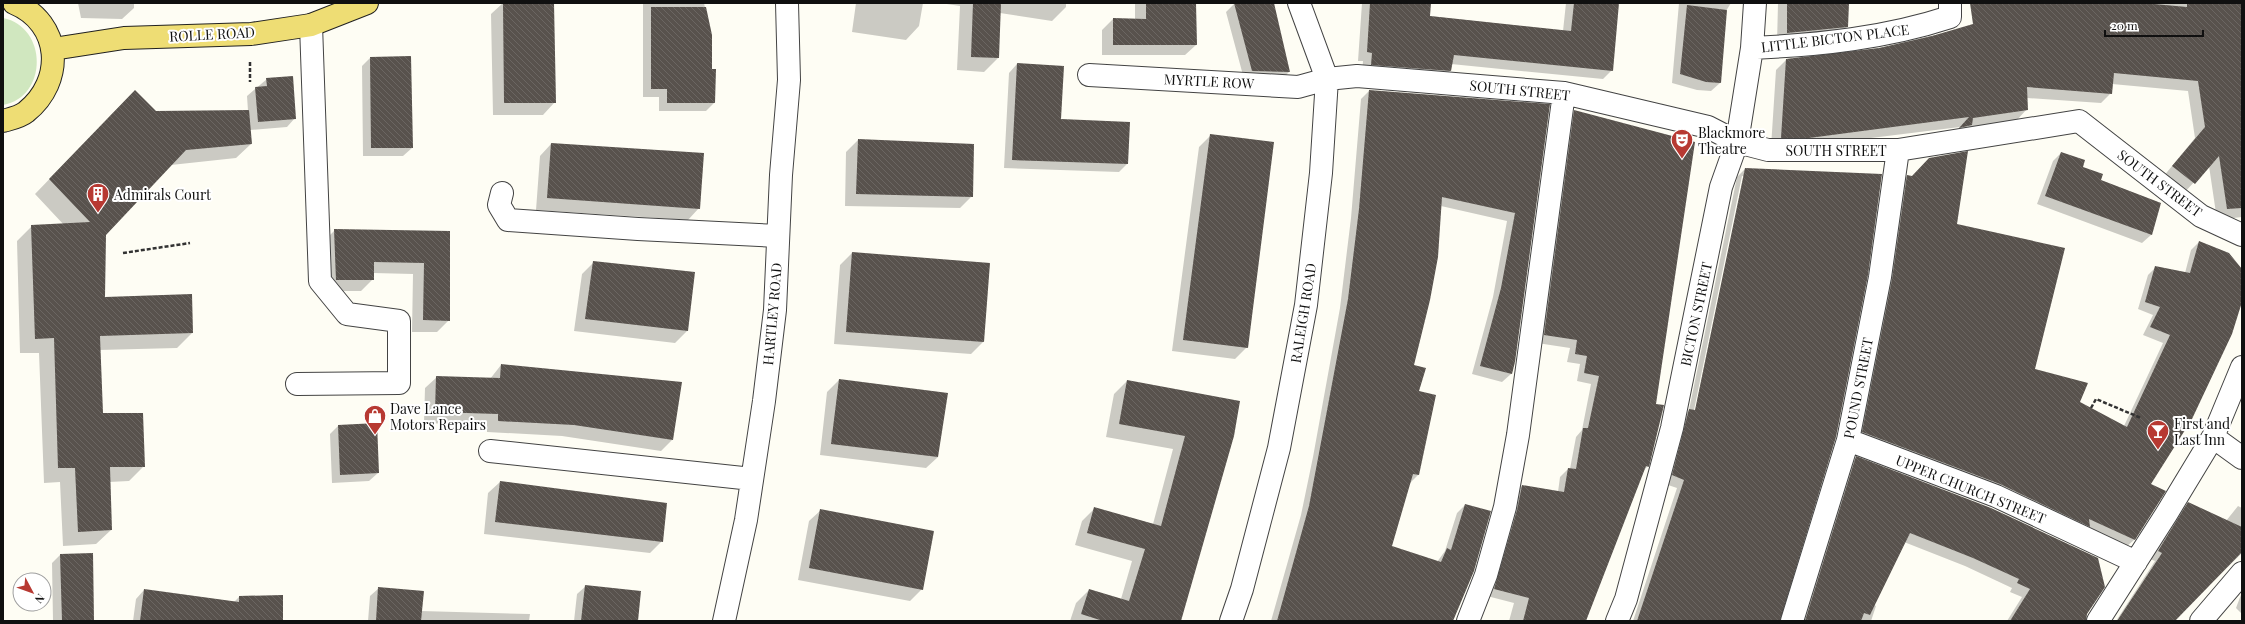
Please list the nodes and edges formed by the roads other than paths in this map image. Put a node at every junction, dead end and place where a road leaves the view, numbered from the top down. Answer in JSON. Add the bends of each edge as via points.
{"nodes":[{"id":1,"x":14,"y":3,"type":"edge"},
{"id":2,"x":367,"y":3,"type":"edge"},
{"id":3,"x":787,"y":3,"type":"edge"},
{"id":4,"x":1299,"y":3,"type":"edge"},
{"id":5,"x":1755,"y":3,"type":"edge"},
{"id":6,"x":1950,"y":3,"type":"edge"},
{"id":7,"x":311,"y":25,"type":"junction"},
{"id":8,"x":1752,"y":48,"type":"junction"},
{"id":9,"x":53,"y":49,"type":"junction"},
{"id":10,"x":1089,"y":75,"type":"dead end"},
{"id":11,"x":1327,"y":79,"type":"junction"},
{"id":12,"x":1564,"y":93,"type":"junction"},
{"id":13,"x":3,"y":121,"type":"edge"},
{"id":14,"x":1737,"y":142,"type":"junction"},
{"id":15,"x":1898,"y":150,"type":"junction"},
{"id":16,"x":502,"y":193,"type":"dead end"},
{"id":17,"x":2242,"y":235,"type":"edge"},
{"id":18,"x":778,"y":236,"type":"junction"},
{"id":19,"x":2242,"y":368,"type":"edge"},
{"id":20,"x":297,"y":384,"type":"dead end"},
{"id":21,"x":2213,"y":436,"type":"junction"},
{"id":22,"x":1848,"y":440,"type":"junction"},
{"id":23,"x":490,"y":451,"type":"dead end"},
{"id":24,"x":2242,"y":458,"type":"edge"},
{"id":25,"x":752,"y":479,"type":"junction"},
{"id":26,"x":2136,"y":562,"type":"junction"},
{"id":27,"x":2242,"y":573,"type":"edge"},
{"id":28,"x":724,"y":621,"type":"edge"},
{"id":29,"x":1231,"y":621,"type":"edge"},
{"id":30,"x":1468,"y":621,"type":"edge"},
{"id":31,"x":1618,"y":621,"type":"edge"},
{"id":32,"x":1792,"y":621,"type":"edge"},
{"id":33,"x":2098,"y":621,"type":"edge"},
{"id":34,"x":2201,"y":621,"type":"edge"}],
"edges":[{"from":1,"to":9,"type":"main road","via":[[26,8],[44,26]]},
{"from":2,"to":7,"type":"main road","name":"ROLLE ROAD"},
{"from":3,"to":18,"type":"street","name":"HARTLEY ROAD","via":[[789,80]]},
{"from":4,"to":11,"type":"street","name":"RALEIGH ROAD"},
{"from":5,"to":8,"type":"street","name":"BICTON STREET"},
{"from":6,"to":8,"type":"street","name":"LITTLE BICTON PLACE","via":[[1950,17],[1919,27],[1886,34],[1791,46]]},
{"from":7,"to":9,"type":"main road","name":"ROLLE ROAD","via":[[251,34],[124,38]]},
{"from":7,"to":20,"type":"street","via":[[320,281],[347,314],[399,321],[400,383]]},
{"from":8,"to":14,"type":"street","name":"BICTON STREET"},
{"from":9,"to":13,"type":"main road","via":[[53,74],[42,96],[25,113]]},
{"from":10,"to":11,"type":"street","name":"MYRTLE ROW","via":[[1298,87]]},
{"from":11,"to":12,"type":"street","name":"SOUTH STREET","via":[[1357,76]]},
{"from":11,"to":29,"type":"street","name":"RALEIGH ROAD","via":[[1321,173],[1306,305],[1280,448]]},
{"from":12,"to":14,"type":"street","name":"SOUTH STREET","via":[[1708,127]]},
{"from":12,"to":30,"type":"street","via":[[1518,435],[1505,507],[1486,575]]},
{"from":14,"to":15,"type":"street","name":"SOUTH STREET","via":[[1768,150]]},
{"from":14,"to":31,"type":"street","name":"BICTON STREET","via":[[1721,187],[1672,428]]},
{"from":15,"to":17,"type":"street","name":"SOUTH STREET","via":[[2079,121],[2201,216]]},
{"from":15,"to":22,"type":"street","name":"POUND STREET","via":[[1880,277]]},
{"from":16,"to":18,"type":"street","via":[[499,205],[502,214],[508,220]]},
{"from":18,"to":25,"type":"street","name":"HARTLEY ROAD","via":[[775,310]]},
{"from":19,"to":21,"type":"street"},
{"from":21,"to":24,"type":"street"},
{"from":21,"to":26,"type":"street"},
{"from":22,"to":26,"type":"street","name":"UPPER CHURCH STREET","via":[[1996,496]]},
{"from":22,"to":32,"type":"street","name":"POUND STREET"},
{"from":23,"to":25,"type":"street"},
{"from":25,"to":28,"type":"street","name":"HARTLEY ROAD","via":[[746,520]]},
{"from":26,"to":33,"type":"street"},
{"from":27,"to":34,"type":"street"}]}
